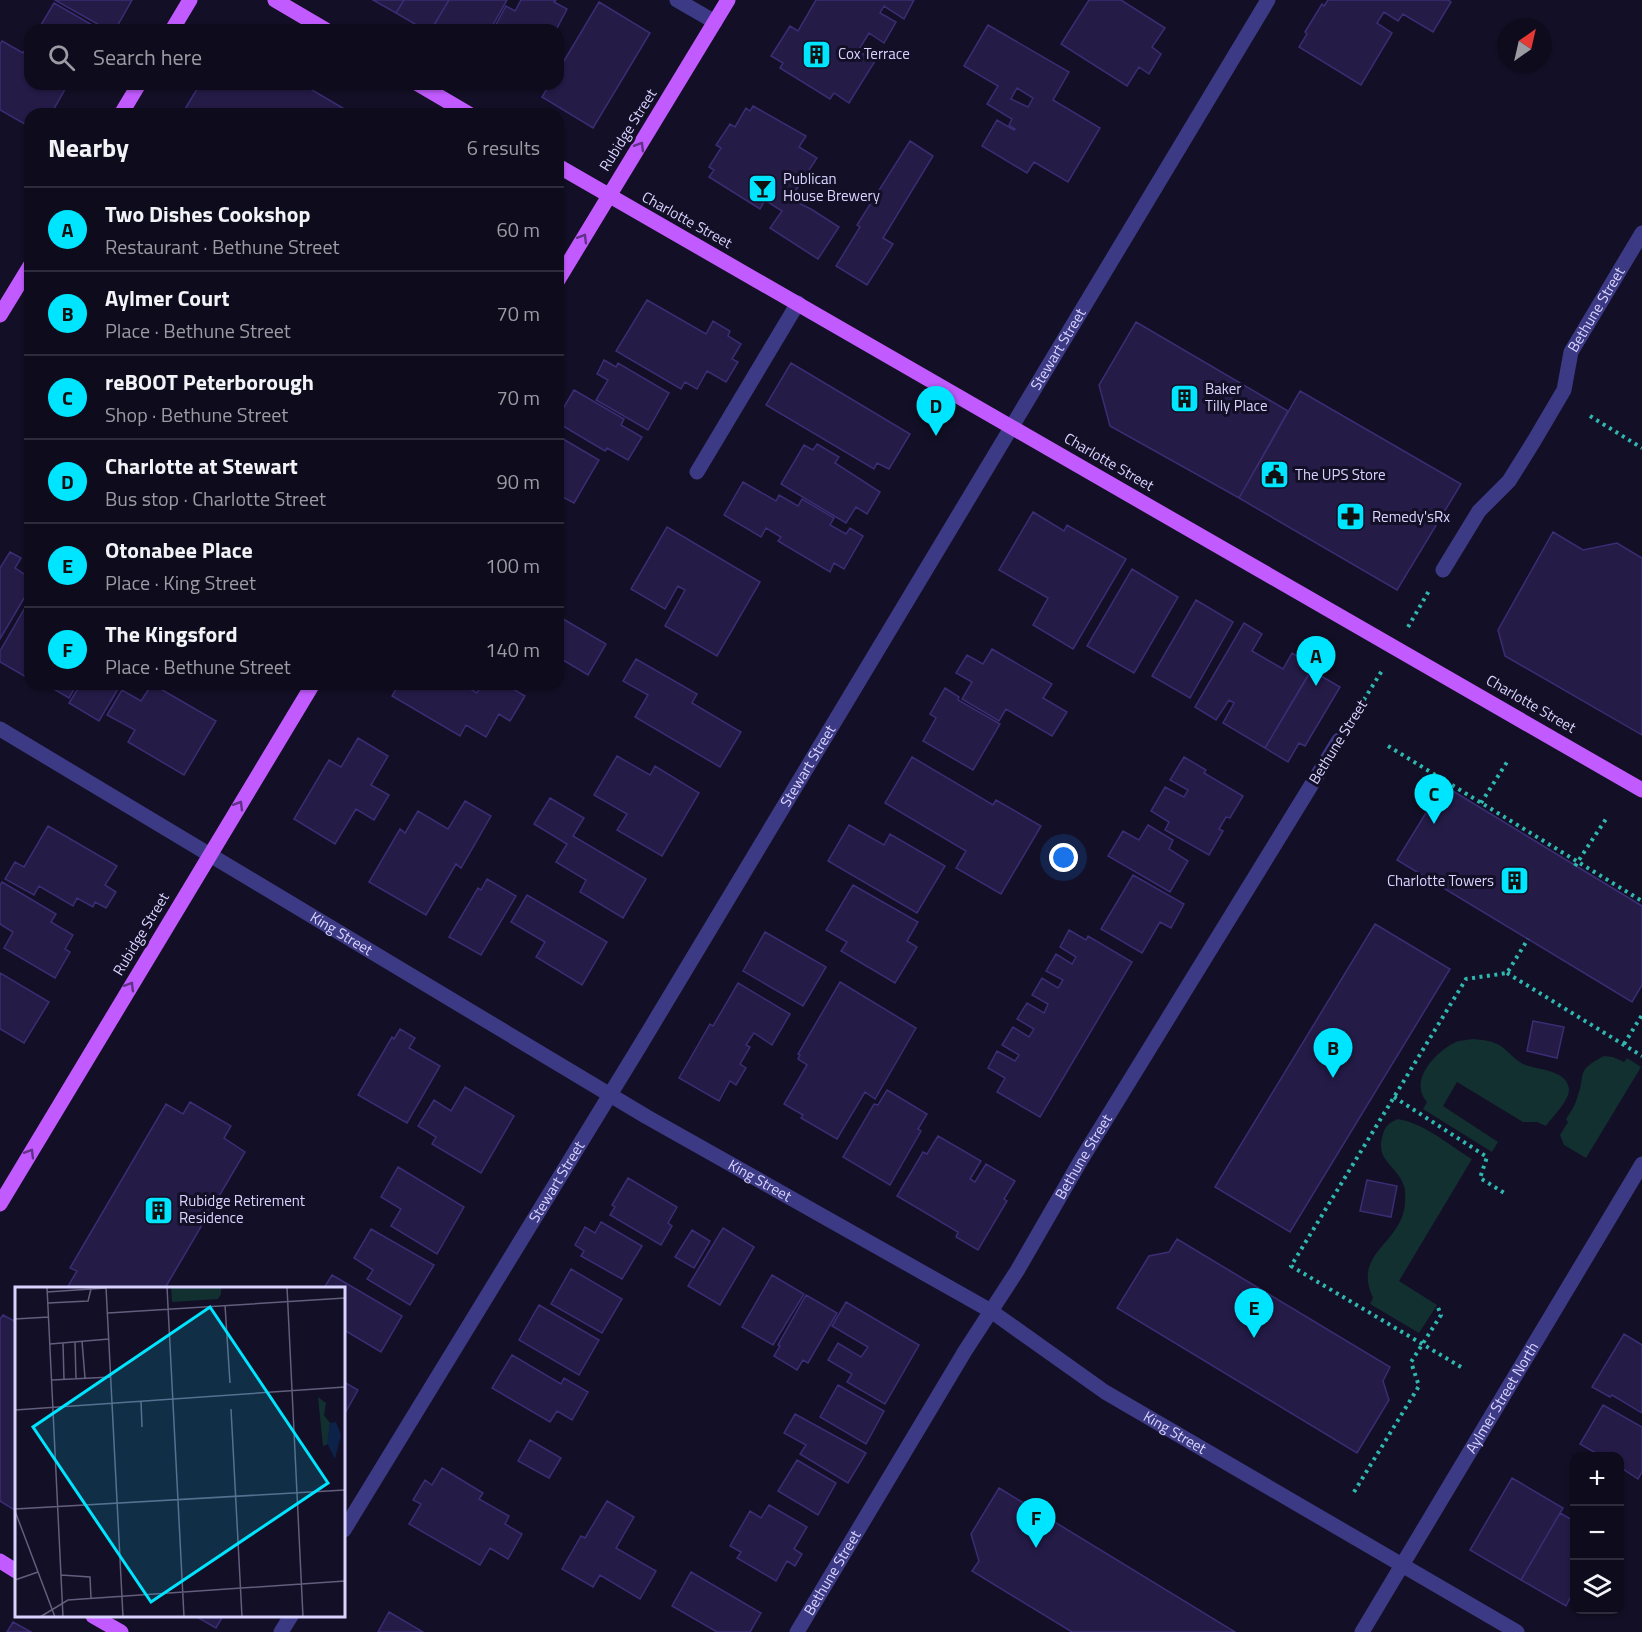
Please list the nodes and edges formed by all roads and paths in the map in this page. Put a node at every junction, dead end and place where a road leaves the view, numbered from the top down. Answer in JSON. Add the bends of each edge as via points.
{"nodes":[{"id":1,"x":190,"y":0,"type":"edge"},
{"id":2,"x":275,"y":0,"type":"edge"},
{"id":3,"x":677,"y":0,"type":"edge"},
{"id":4,"x":728,"y":0,"type":"edge"},
{"id":5,"x":1268,"y":0,"type":"edge"},
{"id":6,"x":715,"y":22,"type":"junction"},
{"id":7,"x":176,"y":24,"type":"edge"},
{"id":8,"x":316,"y":24,"type":"edge"},
{"id":9,"x":135,"y":90,"type":"edge"},
{"id":10,"x":428,"y":90,"type":"edge"},
{"id":11,"x":125,"y":108,"type":"edge"},
{"id":12,"x":459,"y":108,"type":"edge"},
{"id":13,"x":564,"y":169,"type":"edge"},
{"id":14,"x":609,"y":195,"type":"junction"},
{"id":15,"x":1642,"y":233,"type":"edge"},
{"id":16,"x":564,"y":270,"type":"edge"},
{"id":17,"x":24,"y":276,"type":"edge"},
{"id":18,"x":798,"y":303,"type":"junction"},
{"id":19,"x":0,"y":315,"type":"edge"},
{"id":20,"x":1590,"y":416,"type":"dead end"},
{"id":21,"x":1012,"y":426,"type":"junction"},
{"id":22,"x":1642,"y":448,"type":"edge"},
{"id":23,"x":697,"y":472,"type":"dead end"},
{"id":24,"x":1443,"y":570,"type":"dead end"},
{"id":25,"x":1375,"y":683,"type":"dead end"},
{"id":26,"x":309,"y":690,"type":"edge"},
{"id":27,"x":0,"y":729,"type":"edge"},
{"id":28,"x":1339,"y":740,"type":"joint"},
{"id":29,"x":1388,"y":746,"type":"dead end"},
{"id":30,"x":1508,"y":762,"type":"dead end"},
{"id":31,"x":1642,"y":790,"type":"edge"},
{"id":32,"x":1481,"y":803,"type":"junction"},
{"id":33,"x":1606,"y":819,"type":"dead end"},
{"id":34,"x":209,"y":855,"type":"junction"},
{"id":35,"x":1576,"y":864,"type":"junction"},
{"id":36,"x":1642,"y":900,"type":"edge"},
{"id":37,"x":1528,"y":939,"type":"dead end"},
{"id":38,"x":1507,"y":972,"type":"junction"},
{"id":39,"x":1642,"y":1015,"type":"edge"},
{"id":40,"x":1624,"y":1044,"type":"junction"},
{"id":41,"x":1642,"y":1056,"type":"edge"},
{"id":42,"x":610,"y":1094,"type":"junction"},
{"id":43,"x":1394,"y":1097,"type":"junction"},
{"id":44,"x":1642,"y":1164,"type":"edge"},
{"id":45,"x":1506,"y":1194,"type":"dead end"},
{"id":46,"x":0,"y":1204,"type":"edge"},
{"id":47,"x":1437,"y":1305,"type":"dead end"},
{"id":48,"x":991,"y":1311,"type":"junction"},
{"id":49,"x":1423,"y":1344,"type":"junction"},
{"id":50,"x":1461,"y":1367,"type":"dead end"},
{"id":51,"x":1354,"y":1492,"type":"dead end"},
{"id":52,"x":345,"y":1528,"type":"edge"},
{"id":53,"x":0,"y":1561,"type":"edge"},
{"id":54,"x":1404,"y":1565,"type":"junction"},
{"id":55,"x":15,"y":1570,"type":"edge"},
{"id":56,"x":95,"y":1617,"type":"edge"},
{"id":57,"x":290,"y":1617,"type":"edge"},
{"id":58,"x":121,"y":1632,"type":"edge"},
{"id":59,"x":281,"y":1632,"type":"edge"},
{"id":60,"x":798,"y":1632,"type":"edge"},
{"id":61,"x":1362,"y":1632,"type":"edge"},
{"id":62,"x":1517,"y":1632,"type":"edge"}],
"edges":[{"from":1,"to":7,"type":"main road"},
{"from":2,"to":8,"type":"main road"},
{"from":3,"to":6,"type":"street"},
{"from":4,"to":6,"type":"main road","name":"Rubidge Street"},
{"from":5,"to":21,"type":"street","name":"Stewart Street"},
{"from":14,"to":6,"type":"main road","name":"Rubidge Street","one_way":true},
{"from":9,"to":11,"type":"main road"},
{"from":10,"to":12,"type":"main road"},
{"from":13,"to":14,"type":"main road","name":"Charlotte Street"},
{"from":16,"to":14,"type":"main road","name":"Rubidge Street","one_way":true},
{"from":14,"to":18,"type":"main road","name":"Charlotte Street"},
{"from":15,"to":24,"type":"street","name":"Bethune Street","via":[[1571,352],[1564,390],[1509,481],[1479,511]]},
{"from":17,"to":19,"type":"main road"},
{"from":18,"to":21,"type":"main road","name":"Charlotte Street"},
{"from":18,"to":23,"type":"street"},
{"from":20,"to":22,"type":"path"},
{"from":21,"to":31,"type":"main road","name":"Charlotte Street"},
{"from":21,"to":42,"type":"street","name":"Stewart Street"},
{"from":25,"to":28,"type":"path","name":"Bethune Street"},
{"from":34,"to":26,"type":"main road","name":"Rubidge Street","one_way":true},
{"from":27,"to":34,"type":"street","name":"King Street"},
{"from":28,"to":48,"type":"street","name":"Bethune Street"},
{"from":29,"to":32,"type":"path"},
{"from":30,"to":32,"type":"path"},
{"from":32,"to":35,"type":"path"},
{"from":33,"to":35,"type":"path"},
{"from":34,"to":42,"type":"street","name":"King Street"},
{"from":46,"to":34,"type":"main road","name":"Rubidge Street","one_way":true},
{"from":35,"to":36,"type":"path"},
{"from":37,"to":38,"type":"path"},
{"from":38,"to":40,"type":"path"},
{"from":38,"to":43,"type":"path","via":[[1466,979]]},
{"from":39,"to":40,"type":"path"},
{"from":40,"to":41,"type":"path"},
{"from":42,"to":48,"type":"street","name":"King Street"},
{"from":42,"to":52,"type":"street","name":"Stewart Street"},
{"from":43,"to":45,"type":"path","via":[[1487,1156],[1480,1179]]},
{"from":43,"to":49,"type":"path","via":[[1291,1266]]},
{"from":44,"to":54,"type":"street","name":"Aylmer Street North"},
{"from":47,"to":49,"type":"path","via":[[1441,1315]]},
{"from":48,"to":54,"type":"street","name":"King Street","via":[[1105,1392]]},
{"from":48,"to":60,"type":"street","name":"Bethune Street"},
{"from":49,"to":50,"type":"path"},
{"from":49,"to":51,"type":"path","via":[[1411,1362],[1419,1386]]},
{"from":53,"to":55,"type":"main road"},
{"from":54,"to":61,"type":"street","name":"Aylmer Street North"},
{"from":54,"to":62,"type":"street","name":"King Street"},
{"from":56,"to":58,"type":"main road"},
{"from":57,"to":59,"type":"street"}]}
